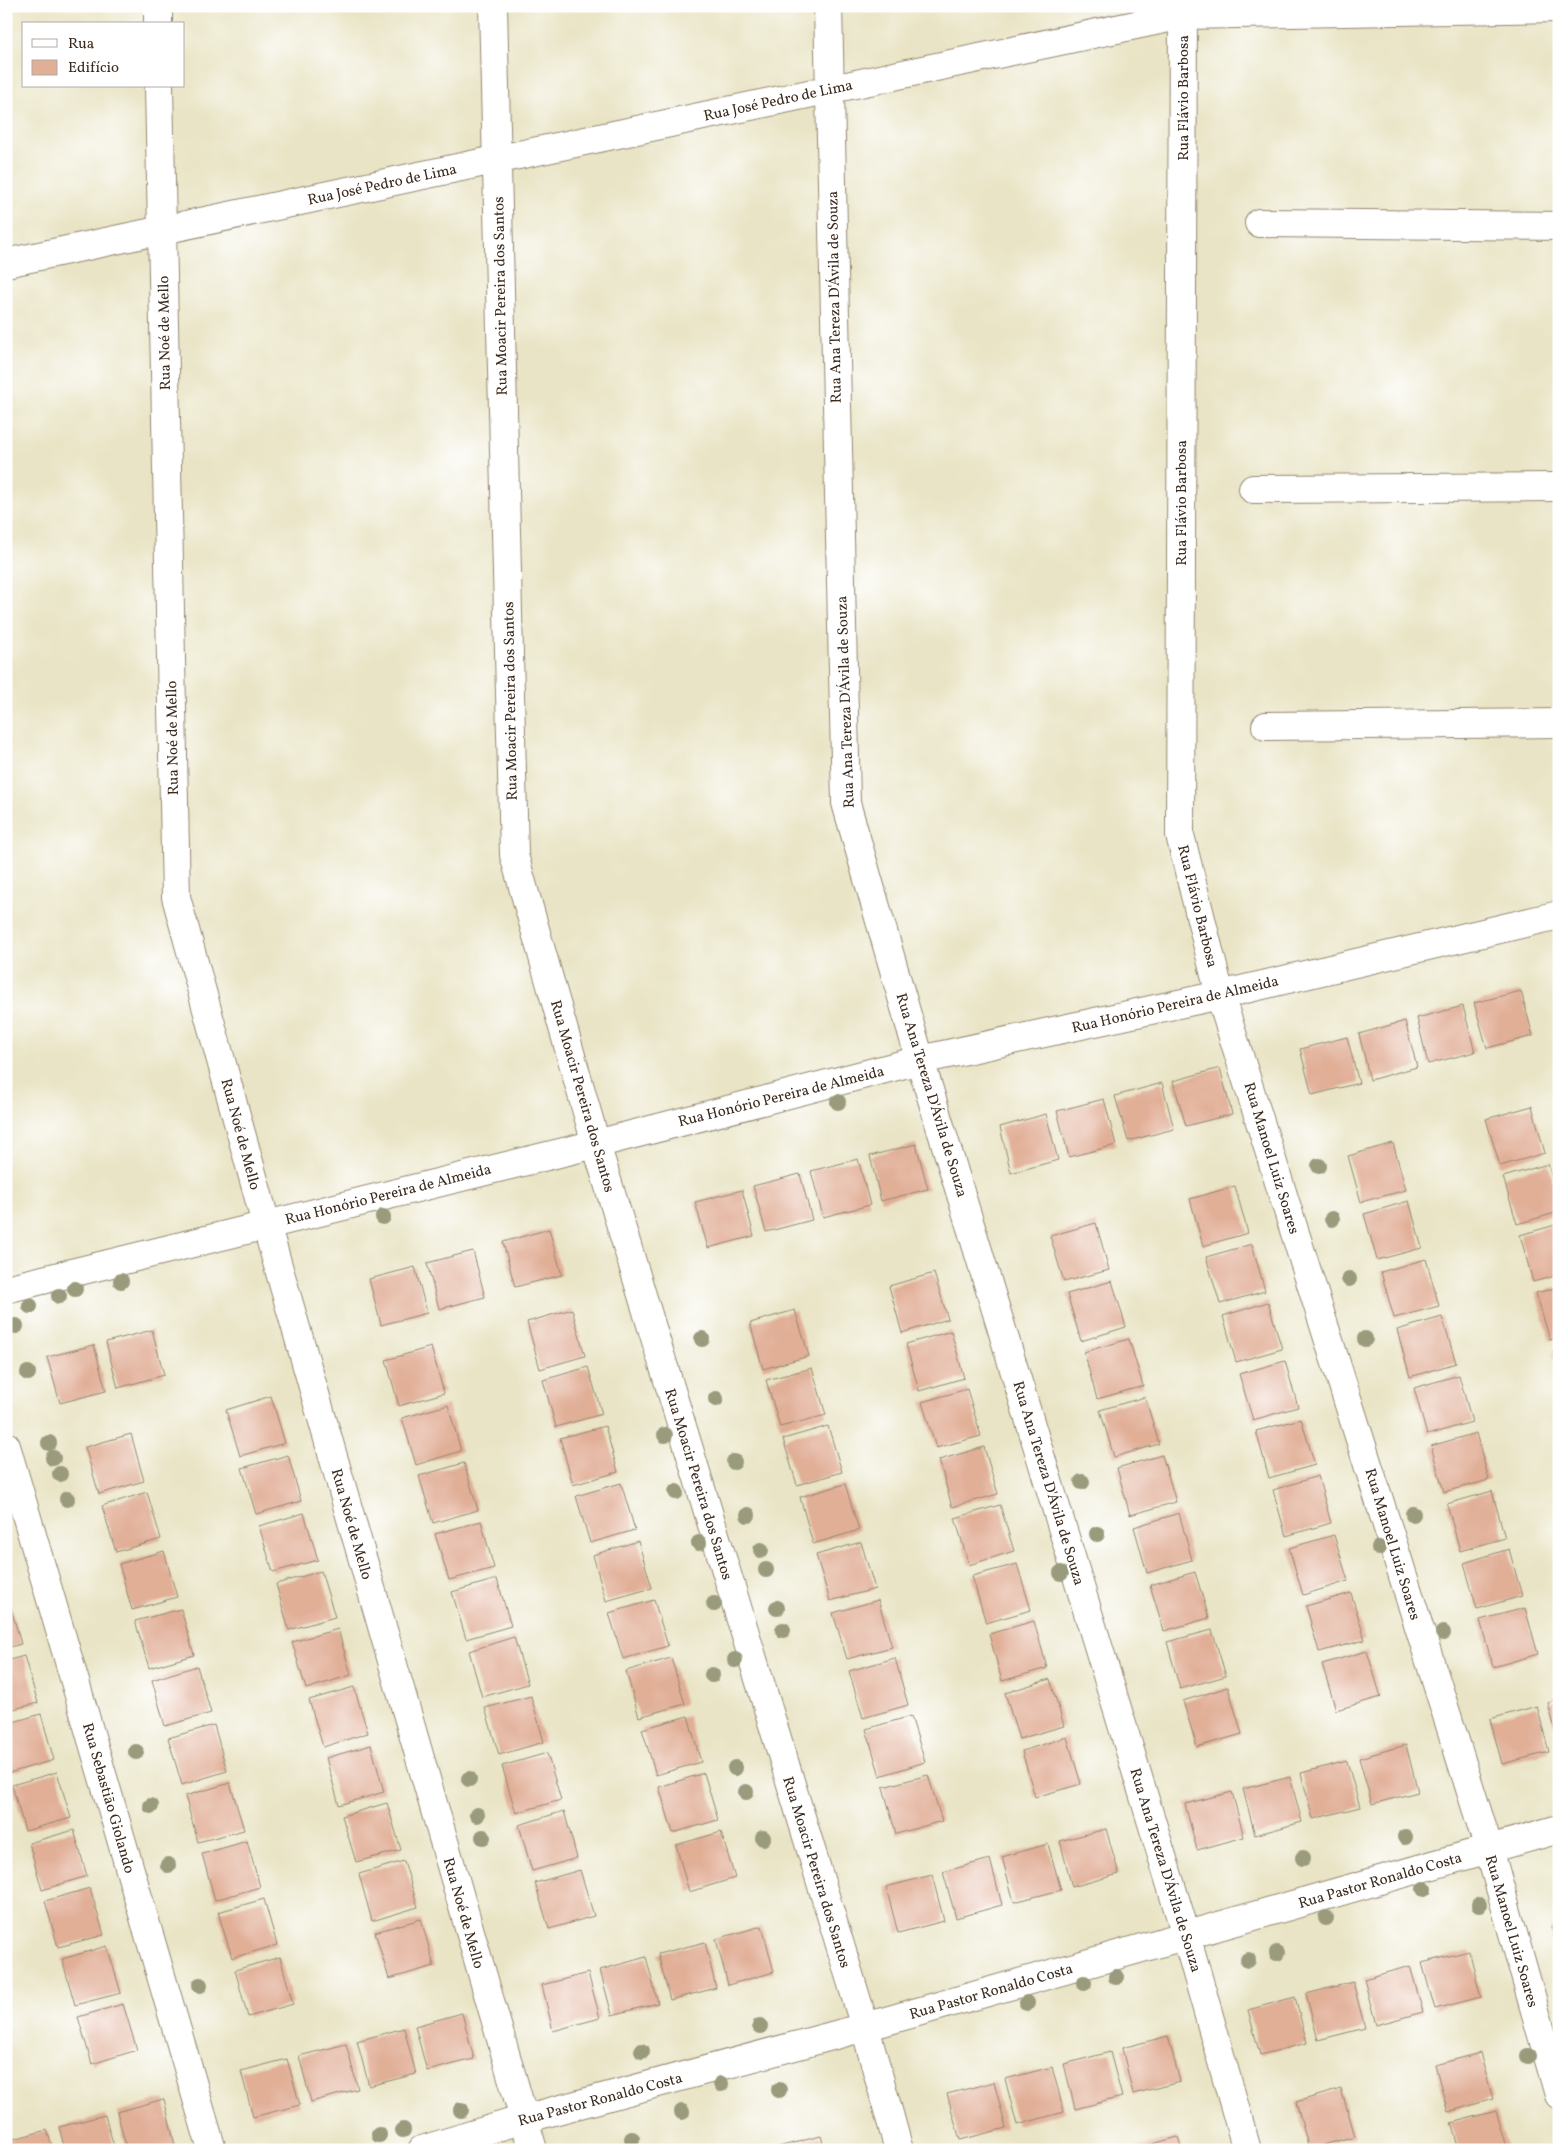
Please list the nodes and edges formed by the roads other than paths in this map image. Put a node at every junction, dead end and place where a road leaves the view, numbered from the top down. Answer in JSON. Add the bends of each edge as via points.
{"nodes":[{"id":1,"x":158,"y":6,"type":"edge"},
{"id":2,"x":493,"y":6,"type":"edge"},
{"id":3,"x":828,"y":6,"type":"edge"},
{"id":4,"x":1559,"y":8,"type":"edge"},
{"id":5,"x":1183,"y":11,"type":"edge"},
{"id":6,"x":158,"y":22,"type":"edge"},
{"id":7,"x":159,"y":88,"type":"edge"},
{"id":8,"x":830,"y":90,"type":"junction"},
{"id":9,"x":496,"y":159,"type":"junction"},
{"id":10,"x":1259,"y":223,"type":"dead end"},
{"id":11,"x":1559,"y":226,"type":"edge"},
{"id":12,"x":162,"y":230,"type":"junction"},
{"id":13,"x":6,"y":263,"type":"edge"},
{"id":14,"x":1559,"y":487,"type":"edge"},
{"id":15,"x":1253,"y":488,"type":"dead end"},
{"id":16,"x":1559,"y":723,"type":"edge"},
{"id":17,"x":1266,"y":726,"type":"dead end"},
{"id":18,"x":1557,"y":921,"type":"edge"},
{"id":19,"x":1220,"y":995,"type":"junction"},
{"id":20,"x":920,"y":1060,"type":"junction"},
{"id":21,"x":596,"y":1144,"type":"junction"},
{"id":22,"x":266,"y":1224,"type":"junction"},
{"id":23,"x":6,"y":1289,"type":"edge"},
{"id":24,"x":6,"y":1446,"type":"edge"},
{"id":25,"x":1559,"y":1828,"type":"edge"},
{"id":26,"x":1489,"y":1848,"type":"junction"},
{"id":27,"x":1186,"y":1935,"type":"junction"},
{"id":28,"x":865,"y":2027,"type":"junction"},
{"id":29,"x":1559,"y":2095,"type":"edge"},
{"id":30,"x":524,"y":2119,"type":"junction"},
{"id":31,"x":212,"y":2150,"type":"edge"},
{"id":32,"x":422,"y":2150,"type":"edge"},
{"id":33,"x":533,"y":2150,"type":"edge"},
{"id":34,"x":899,"y":2150,"type":"edge"},
{"id":35,"x":1247,"y":2150,"type":"edge"}],
"edges":[{"from":1,"to":6,"type":"street"},
{"from":2,"to":9,"type":"street","name":"Rua Moacir Pereira dos Santos"},
{"from":3,"to":8,"type":"street","name":"Rua Ana Tereza D'Ávila de Souza"},
{"from":4,"to":5,"type":"street","name":"Rua José Pedro de Lima"},
{"from":5,"to":8,"type":"street","name":"Rua José Pedro de Lima"},
{"from":5,"to":19,"type":"street","name":"Rua Flávio Barbosa","via":[[1180,835]]},
{"from":7,"to":12,"type":"street","name":"Rua Noé de Mello"},
{"from":8,"to":9,"type":"street","name":"Rua José Pedro de Lima"},
{"from":8,"to":20,"type":"street","name":"Rua Ana Tereza D'Ávila de Souza","via":[[846,803]]},
{"from":9,"to":12,"type":"street","name":"Rua José Pedro de Lima"},
{"from":9,"to":21,"type":"street","name":"Rua Moacir Pereira dos Santos","via":[[514,855]]},
{"from":10,"to":11,"type":"street"},
{"from":12,"to":13,"type":"street","name":"Rua José Pedro de Lima"},
{"from":12,"to":22,"type":"street","name":"Rua Noé de Mello","via":[[176,897]]},
{"from":14,"to":15,"type":"street"},
{"from":16,"to":17,"type":"street"},
{"from":18,"to":19,"type":"street","name":"Rua Honório Pereira de Almeida"},
{"from":19,"to":20,"type":"street","name":"Rua Honório Pereira de Almeida"},
{"from":19,"to":26,"type":"street","name":"Rua Manoel Luiz Soares"},
{"from":20,"to":21,"type":"street","name":"Rua Honório Pereira de Almeida"},
{"from":20,"to":27,"type":"street","name":"Rua Ana Tereza D'Ávila de Souza"},
{"from":21,"to":22,"type":"street","name":"Rua Honório Pereira de Almeida"},
{"from":21,"to":28,"type":"street","name":"Rua Moacir Pereira dos Santos"},
{"from":22,"to":23,"type":"street","name":"Rua Honório Pereira de Almeida"},
{"from":22,"to":30,"type":"street","name":"Rua Noé de Mello"},
{"from":24,"to":31,"type":"street","name":"Rua Sebastião Giolando"},
{"from":25,"to":26,"type":"street","name":"Rua Pastor Ronaldo Costa"},
{"from":26,"to":27,"type":"street","name":"Rua Pastor Ronaldo Costa"},
{"from":26,"to":29,"type":"street","name":"Rua Manoel Luiz Soares"},
{"from":27,"to":28,"type":"street","name":"Rua Pastor Ronaldo Costa"},
{"from":27,"to":35,"type":"street","name":"Rua Ana Tereza D'Ávila de Souza"},
{"from":28,"to":30,"type":"street","name":"Rua Pastor Ronaldo Costa"},
{"from":28,"to":34,"type":"street","name":"Rua Moacir Pereira dos Santos"},
{"from":30,"to":32,"type":"street","name":"Rua Pastor Ronaldo Costa"},
{"from":30,"to":33,"type":"street","name":"Rua Noé de Mello"}]}
